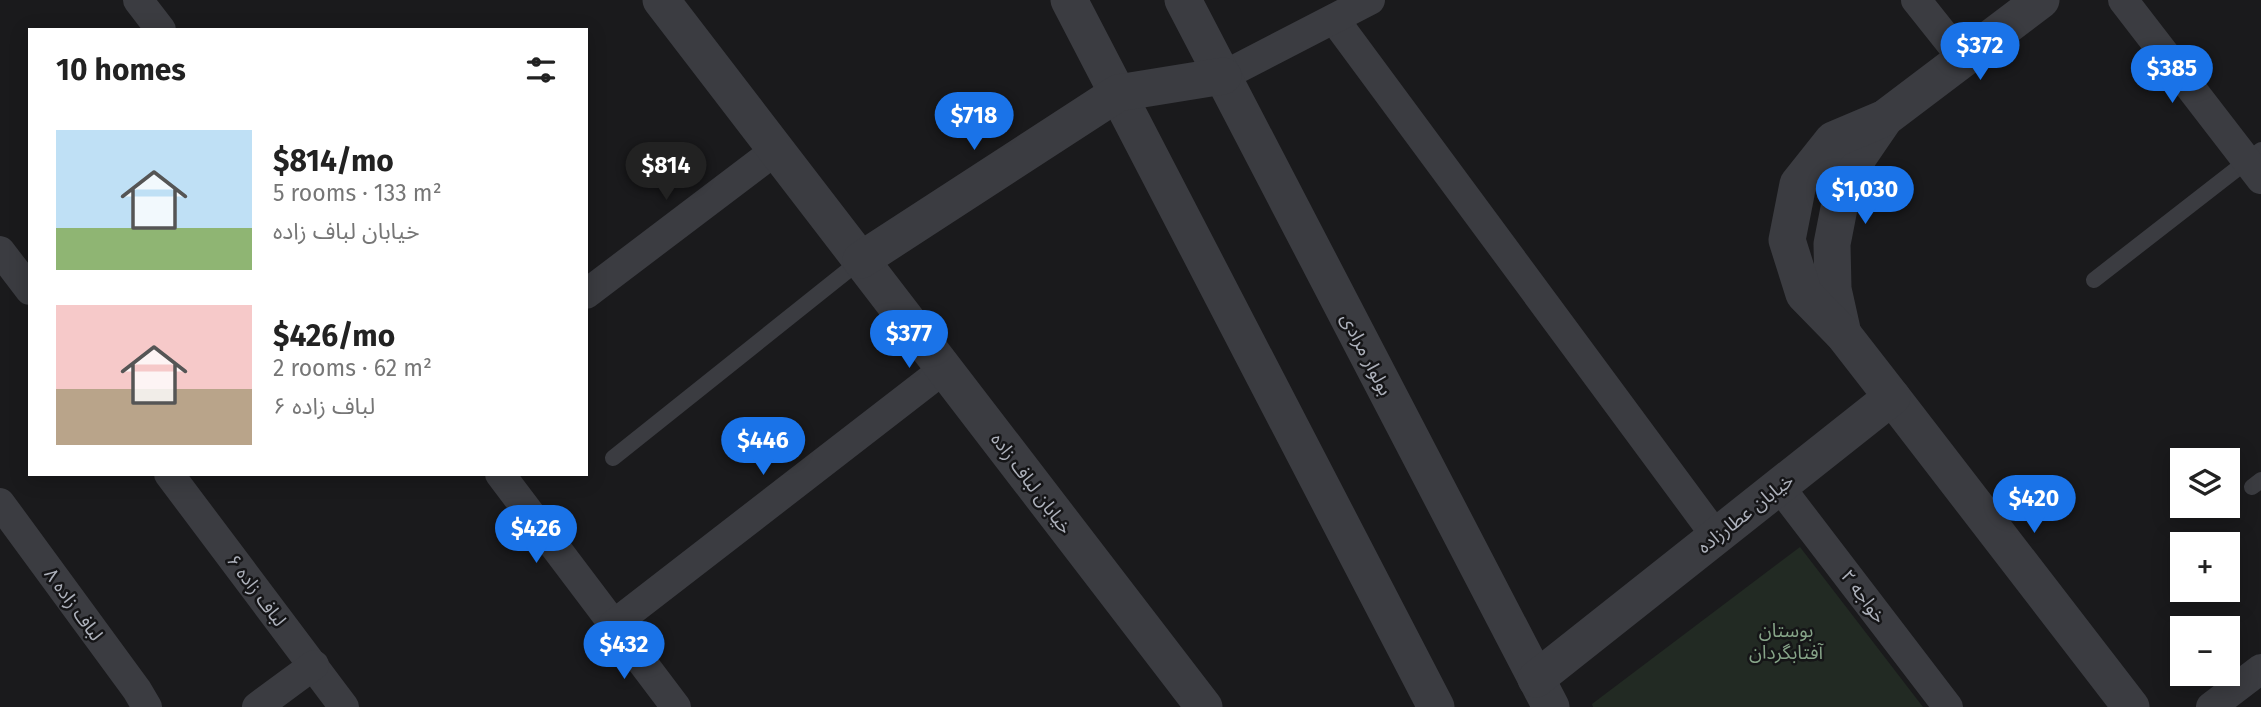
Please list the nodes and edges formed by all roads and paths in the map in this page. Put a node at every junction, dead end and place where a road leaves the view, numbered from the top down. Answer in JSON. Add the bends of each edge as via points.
{"nodes":[{"id":1,"x":138,"y":0,"type":"edge"},
{"id":2,"x":661,"y":0,"type":"edge"},
{"id":3,"x":1069,"y":0,"type":"edge"},
{"id":4,"x":1183,"y":0,"type":"edge"},
{"id":5,"x":1370,"y":0,"type":"edge"},
{"id":6,"x":1916,"y":0,"type":"edge"},
{"id":7,"x":2041,"y":0,"type":"edge"},
{"id":8,"x":2123,"y":0,"type":"edge"},
{"id":9,"x":1334,"y":19,"type":"junction"},
{"id":10,"x":159,"y":28,"type":"edge"},
{"id":11,"x":1963,"y":59,"type":"junction"},
{"id":12,"x":1223,"y":76,"type":"junction"},
{"id":13,"x":1118,"y":93,"type":"junction"},
{"id":14,"x":776,"y":150,"type":"junction"},
{"id":15,"x":2256,"y":163,"type":"edge"},
{"id":16,"x":0,"y":251,"type":"edge"},
{"id":17,"x":861,"y":260,"type":"junction"},
{"id":18,"x":2094,"y":280,"type":"dead end"},
{"id":19,"x":28,"y":287,"type":"edge"},
{"id":20,"x":588,"y":292,"type":"edge"},
{"id":21,"x":944,"y":369,"type":"junction"},
{"id":22,"x":1892,"y":397,"type":"junction"},
{"id":23,"x":613,"y":458,"type":"dead end"},
{"id":24,"x":171,"y":476,"type":"edge"},
{"id":25,"x":501,"y":476,"type":"edge"},
{"id":26,"x":1779,"y":486,"type":"junction"},
{"id":27,"x":0,"y":503,"type":"edge"},
{"id":28,"x":1716,"y":536,"type":"junction"},
{"id":29,"x":613,"y":625,"type":"junction"},
{"id":30,"x":314,"y":665,"type":"junction"},
{"id":31,"x":2261,"y":669,"type":"edge"},
{"id":32,"x":1543,"y":693,"type":"edge"},
{"id":33,"x":1203,"y":706,"type":"edge"},
{"id":34,"x":148,"y":707,"type":"edge"},
{"id":35,"x":257,"y":707,"type":"edge"},
{"id":36,"x":344,"y":707,"type":"edge"},
{"id":37,"x":676,"y":707,"type":"edge"},
{"id":38,"x":1436,"y":707,"type":"edge"},
{"id":39,"x":1948,"y":707,"type":"edge"},
{"id":40,"x":2131,"y":707,"type":"edge"},
{"id":41,"x":2211,"y":707,"type":"edge"}],
"edges":[{"from":1,"to":10,"type":"street"},
{"from":2,"to":14,"type":"street","name":"خیابان لباف زاده"},
{"from":3,"to":13,"type":"street"},
{"from":4,"to":12,"type":"street","name":"بولوار مرادی"},
{"from":5,"to":9,"type":"street"},
{"from":6,"to":11,"type":"street"},
{"from":7,"to":11,"type":"street"},
{"from":8,"to":15,"type":"street"},
{"from":9,"to":12,"type":"street"},
{"from":9,"to":28,"type":"street"},
{"from":11,"to":22,"type":"street","via":[[1885,118],[1833,140],[1798,184],[1787,240],[1804,294],[1843,334]]},
{"from":12,"to":13,"type":"street"},
{"from":12,"to":32,"type":"street","name":"بولوار مرادی"},
{"from":13,"to":17,"type":"street"},
{"from":13,"to":38,"type":"street"},
{"from":14,"to":17,"type":"street","name":"خیابان لباف زاده"},
{"from":14,"to":20,"type":"street"},
{"from":15,"to":18,"type":"lane"},
{"from":16,"to":19,"type":"street"},
{"from":17,"to":21,"type":"street","name":"خیابان لباف زاده"},
{"from":17,"to":23,"type":"lane"},
{"from":21,"to":29,"type":"street"},
{"from":21,"to":33,"type":"street","name":"خیابان لباف زاده"},
{"from":22,"to":26,"type":"street","name":"خیابان عطارزاده"},
{"from":22,"to":40,"type":"street"},
{"from":24,"to":30,"type":"street","name":"لباف زاده ۶"},
{"from":25,"to":29,"type":"street"},
{"from":26,"to":28,"type":"street","name":"خیابان عطارزاده"},
{"from":26,"to":39,"type":"street","name":"خواجه ۲"},
{"from":27,"to":34,"type":"street","name":"لباف زاده ۸"},
{"from":28,"to":32,"type":"street","name":"خیابان عطارزاده"},
{"from":29,"to":37,"type":"street"},
{"from":30,"to":35,"type":"street"},
{"from":30,"to":36,"type":"street","name":"لباف زاده ۶"},
{"from":31,"to":41,"type":"street"}]}
